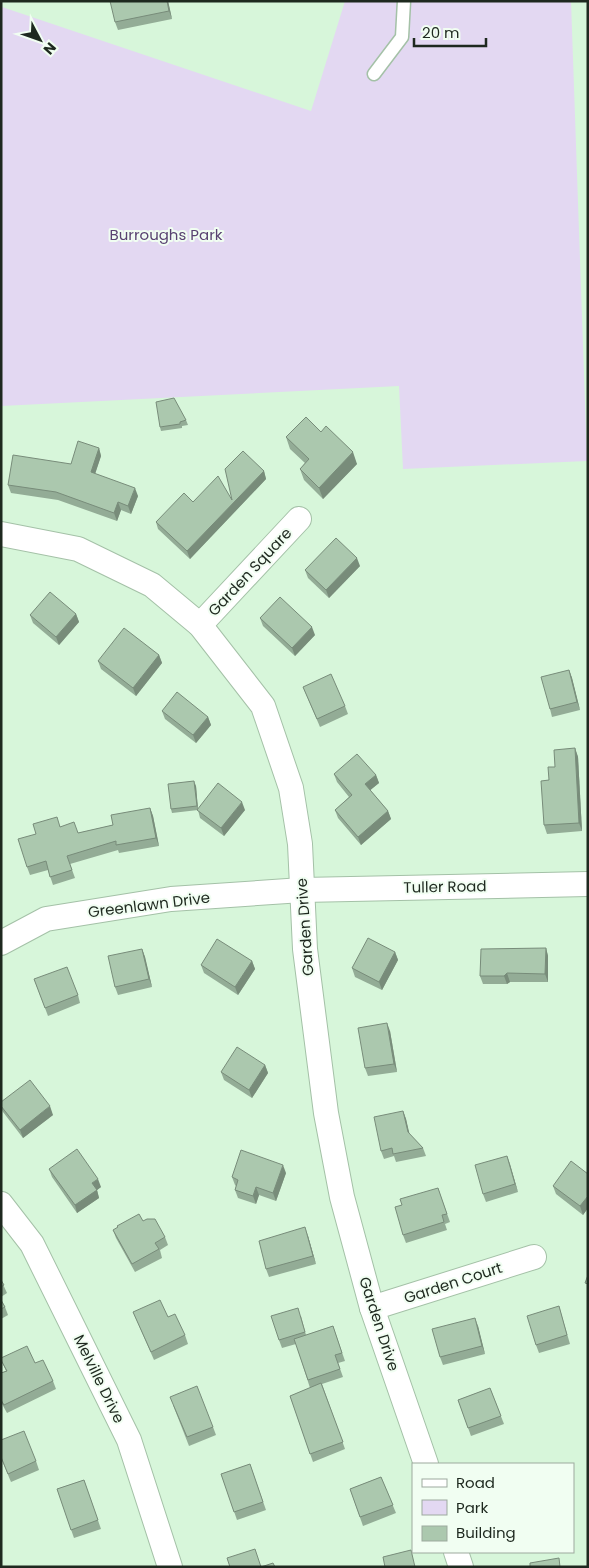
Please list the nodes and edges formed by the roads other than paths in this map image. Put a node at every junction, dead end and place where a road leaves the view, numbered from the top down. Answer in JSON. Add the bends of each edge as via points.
{"nodes":[{"id":1,"x":404,"y":1,"type":"edge"},
{"id":2,"x":374,"y":74,"type":"dead end"},
{"id":3,"x":299,"y":519,"type":"dead end"},
{"id":4,"x":1,"y":534,"type":"edge"},
{"id":5,"x":200,"y":625,"type":"junction"},
{"id":6,"x":588,"y":884,"type":"edge"},
{"id":7,"x":302,"y":890,"type":"junction"},
{"id":8,"x":1,"y":943,"type":"edge"},
{"id":9,"x":1,"y":1204,"type":"edge"},
{"id":10,"x":534,"y":1257,"type":"dead end"},
{"id":11,"x":372,"y":1308,"type":"junction"},
{"id":12,"x":426,"y":1463,"type":"edge"},
{"id":13,"x":456,"y":1553,"type":"edge"},
{"id":14,"x":170,"y":1567,"type":"edge"},
{"id":15,"x":461,"y":1567,"type":"edge"}],
"edges":[{"from":1,"to":2,"type":"lane","via":[[402,37]]},
{"from":3,"to":5,"type":"street","name":"Garden Square"},
{"from":4,"to":5,"type":"street","name":"Garden Drive","via":[[78,549],[152,585]]},
{"from":5,"to":7,"type":"street","name":"Garden Drive","via":[[263,706],[291,788],[300,844]]},
{"from":6,"to":7,"type":"street","name":"Tuller Road"},
{"from":7,"to":8,"type":"street","name":"Greenlawn Drive","via":[[171,899],[46,919]]},
{"from":7,"to":11,"type":"street","name":"Garden Drive","via":[[305,949],[326,1113],[342,1196]]},
{"from":9,"to":14,"type":"street","name":"Melville Drive","via":[[32,1244],[129,1440]]},
{"from":10,"to":11,"type":"street","name":"Garden Court"},
{"from":11,"to":12,"type":"street","name":"Garden Drive"},
{"from":13,"to":15,"type":"street"}]}
